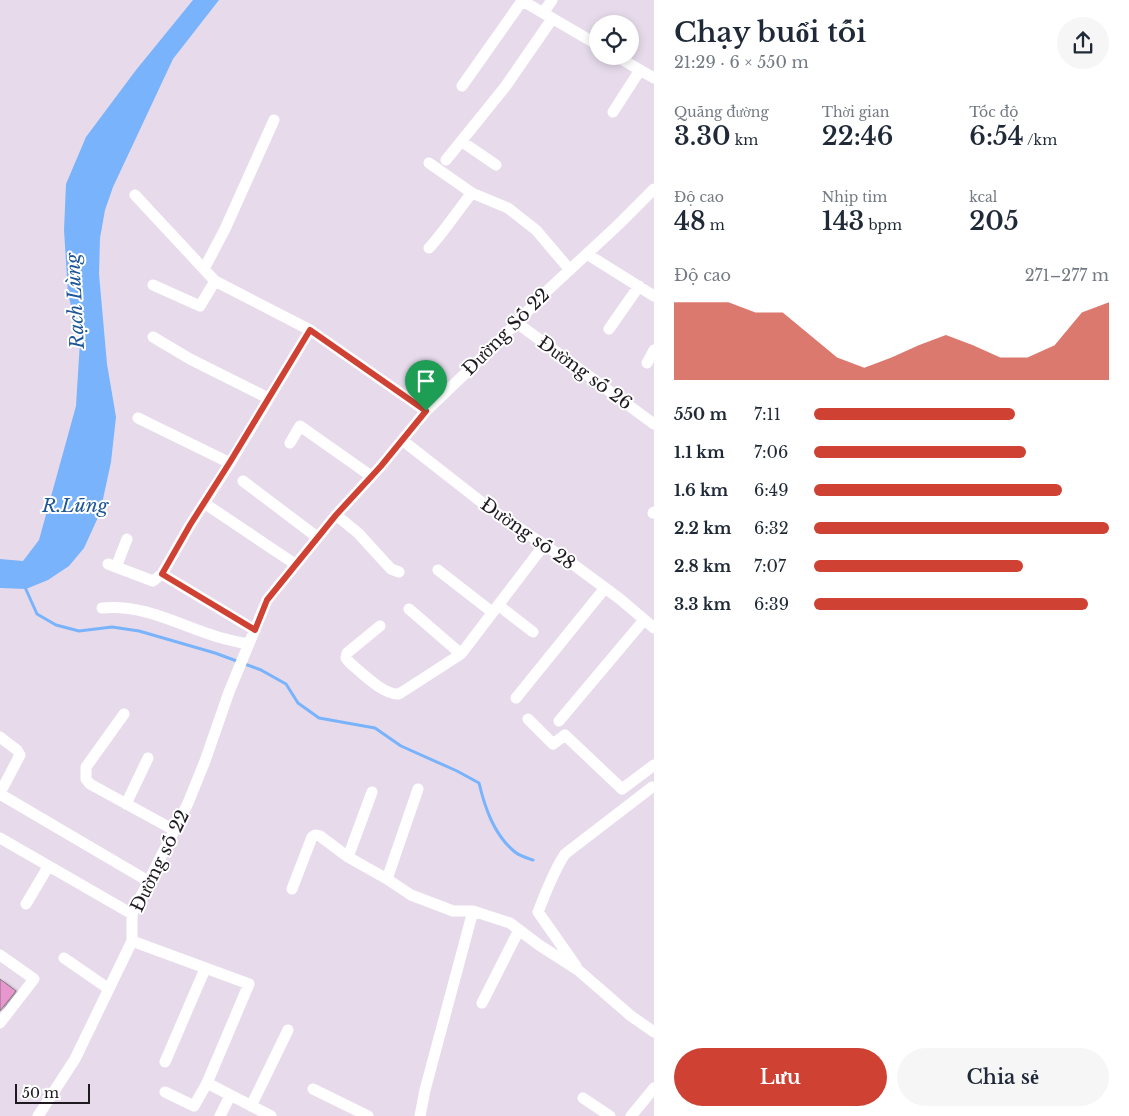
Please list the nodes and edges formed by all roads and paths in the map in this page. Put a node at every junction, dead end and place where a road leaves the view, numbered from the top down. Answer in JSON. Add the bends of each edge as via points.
{"nodes":[{"id":1,"x":522,"y":0,"type":"edge"},
{"id":2,"x":552,"y":0,"type":"edge"},
{"id":3,"x":547,"y":16,"type":"junction"},
{"id":4,"x":589,"y":40,"type":"edge"},
{"id":5,"x":631,"y":65,"type":"edge"},
{"id":6,"x":640,"y":70,"type":"junction"},
{"id":7,"x":654,"y":78,"type":"edge"},
{"id":8,"x":462,"y":86,"type":"dead end"},
{"id":9,"x":613,"y":112,"type":"dead end"},
{"id":10,"x":274,"y":120,"type":"dead end"},
{"id":11,"x":461,"y":141,"type":"junction"},
{"id":12,"x":446,"y":160,"type":"dead end"},
{"id":13,"x":429,"y":162,"type":"dead end"},
{"id":14,"x":496,"y":165,"type":"dead end"},
{"id":15,"x":654,"y":189,"type":"edge"},
{"id":16,"x":472,"y":193,"type":"junction"},
{"id":17,"x":135,"y":195,"type":"dead end"},
{"id":18,"x":429,"y":248,"type":"dead end"},
{"id":19,"x":587,"y":254,"type":"junction"},
{"id":20,"x":204,"y":269,"type":"junction"},
{"id":21,"x":570,"y":270,"type":"junction"},
{"id":22,"x":215,"y":281,"type":"junction"},
{"id":23,"x":153,"y":284,"type":"dead end"},
{"id":24,"x":639,"y":286,"type":"junction"},
{"id":25,"x":654,"y":296,"type":"edge"},
{"id":26,"x":517,"y":323,"type":"junction"},
{"id":27,"x":609,"y":329,"type":"dead end"},
{"id":28,"x":310,"y":330,"type":"junction"},
{"id":29,"x":153,"y":337,"type":"dead end"},
{"id":30,"x":654,"y":350,"type":"edge"},
{"id":31,"x":646,"y":363,"type":"dead end"},
{"id":32,"x":268,"y":398,"type":"junction"},
{"id":33,"x":426,"y":411,"type":"junction"},
{"id":34,"x":138,"y":418,"type":"dead end"},
{"id":35,"x":654,"y":424,"type":"edge"},
{"id":36,"x":402,"y":440,"type":"junction"},
{"id":37,"x":290,"y":443,"type":"dead end"},
{"id":38,"x":230,"y":462,"type":"junction"},
{"id":39,"x":371,"y":476,"type":"junction"},
{"id":40,"x":243,"y":481,"type":"dead end"},
{"id":41,"x":204,"y":503,"type":"junction"},
{"id":42,"x":336,"y":515,"type":"junction"},
{"id":43,"x":317,"y":537,"type":"junction"},
{"id":44,"x":127,"y":539,"type":"dead end"},
{"id":45,"x":544,"y":545,"type":"junction"},
{"id":46,"x":295,"y":564,"type":"junction"},
{"id":47,"x":438,"y":570,"type":"dead end"},
{"id":48,"x":400,"y":572,"type":"dead end"},
{"id":49,"x":162,"y":574,"type":"junction"},
{"id":50,"x":605,"y":588,"type":"junction"},
{"id":51,"x":102,"y":608,"type":"dead end"},
{"id":52,"x":408,"y":609,"type":"dead end"},
{"id":53,"x":495,"y":609,"type":"junction"},
{"id":54,"x":644,"y":620,"type":"junction"},
{"id":55,"x":380,"y":626,"type":"dead end"},
{"id":56,"x":654,"y":628,"type":"edge"},
{"id":57,"x":255,"y":630,"type":"junction"},
{"id":58,"x":533,"y":632,"type":"dead end"},
{"id":59,"x":247,"y":648,"type":"junction"},
{"id":60,"x":461,"y":654,"type":"junction"},
{"id":61,"x":516,"y":698,"type":"dead end"},
{"id":62,"x":124,"y":714,"type":"dead end"},
{"id":63,"x":528,"y":719,"type":"dead end"},
{"id":64,"x":560,"y":721,"type":"dead end"},
{"id":65,"x":0,"y":737,"type":"edge"},
{"id":66,"x":148,"y":758,"type":"dead end"},
{"id":67,"x":654,"y":765,"type":"edge"},
{"id":68,"x":652,"y":787,"type":"dead end"},
{"id":69,"x":418,"y":789,"type":"dead end"},
{"id":70,"x":372,"y":792,"type":"dead end"},
{"id":71,"x":0,"y":794,"type":"edge"},
{"id":72,"x":126,"y":804,"type":"junction"},
{"id":73,"x":174,"y":830,"type":"junction"},
{"id":74,"x":0,"y":838,"type":"edge"},
{"id":75,"x":348,"y":857,"type":"junction"},
{"id":76,"x":48,"y":867,"type":"junction"},
{"id":77,"x":386,"y":879,"type":"junction"},
{"id":78,"x":148,"y":881,"type":"junction"},
{"id":79,"x":292,"y":889,"type":"dead end"},
{"id":80,"x":26,"y":904,"type":"dead end"},
{"id":81,"x":474,"y":911,"type":"junction"},
{"id":82,"x":132,"y":914,"type":"junction"},
{"id":83,"x":518,"y":930,"type":"junction"},
{"id":84,"x":132,"y":941,"type":"junction"},
{"id":85,"x":0,"y":955,"type":"edge"},
{"id":86,"x":64,"y":958,"type":"dead end"},
{"id":87,"x":206,"y":968,"type":"junction"},
{"id":88,"x":578,"y":970,"type":"junction"},
{"id":89,"x":109,"y":989,"type":"junction"},
{"id":90,"x":482,"y":1003,"type":"dead end"},
{"id":91,"x":0,"y":1023,"type":"edge"},
{"id":92,"x":288,"y":1030,"type":"dead end"},
{"id":93,"x":654,"y":1032,"type":"edge"},
{"id":94,"x":165,"y":1062,"type":"dead end"},
{"id":95,"x":207,"y":1083,"type":"junction"},
{"id":96,"x":654,"y":1088,"type":"edge"},
{"id":97,"x":313,"y":1089,"type":"dead end"},
{"id":98,"x":165,"y":1092,"type":"dead end"},
{"id":99,"x":230,"y":1096,"type":"junction"},
{"id":100,"x":584,"y":1098,"type":"dead end"},
{"id":101,"x":251,"y":1106,"type":"junction"},
{"id":102,"x":38,"y":1116,"type":"edge"},
{"id":103,"x":220,"y":1116,"type":"edge"},
{"id":104,"x":271,"y":1116,"type":"edge"},
{"id":105,"x":368,"y":1116,"type":"edge"},
{"id":106,"x":420,"y":1116,"type":"edge"},
{"id":107,"x":610,"y":1116,"type":"edge"},
{"id":108,"x":631,"y":1116,"type":"edge"}],
"edges":[{"from":1,"to":3,"type":"street"},
{"from":1,"to":8,"type":"street"},
{"from":2,"to":3,"type":"street"},
{"from":3,"to":4,"type":"street"},
{"from":3,"to":11,"type":"street","via":[[505,86]]},
{"from":5,"to":6,"type":"street"},
{"from":6,"to":7,"type":"street"},
{"from":6,"to":9,"type":"street"},
{"from":10,"to":20,"type":"street"},
{"from":11,"to":12,"type":"street"},
{"from":11,"to":14,"type":"street"},
{"from":13,"to":16,"type":"street"},
{"from":15,"to":19,"type":"street","name":"Đường Số 22"},
{"from":16,"to":18,"type":"street"},
{"from":16,"to":21,"type":"street","via":[[508,208],[536,230]]},
{"from":17,"to":20,"type":"street"},
{"from":19,"to":21,"type":"street","name":"Đường Số 22"},
{"from":19,"to":24,"type":"street"},
{"from":20,"to":22,"type":"street"},
{"from":21,"to":26,"type":"street","name":"Đường Số 22"},
{"from":22,"to":23,"type":"street","via":[[200,306]]},
{"from":22,"to":28,"type":"street"},
{"from":24,"to":25,"type":"street"},
{"from":24,"to":27,"type":"street"},
{"from":26,"to":33,"type":"street","name":"Đường Số 22"},
{"from":26,"to":35,"type":"street","name":"Đường số 26"},
{"from":28,"to":32,"type":"street"},
{"from":28,"to":33,"type":"street"},
{"from":29,"to":32,"type":"street"},
{"from":30,"to":31,"type":"street"},
{"from":32,"to":38,"type":"street"},
{"from":33,"to":36,"type":"street","name":"Đường Số 22"},
{"from":34,"to":38,"type":"street"},
{"from":36,"to":39,"type":"street","name":"Đường Số 22"},
{"from":36,"to":45,"type":"street","name":"Đường số 28","via":[[488,508]]},
{"from":37,"to":39,"type":"street","via":[[300,426]]},
{"from":38,"to":41,"type":"street"},
{"from":39,"to":42,"type":"street","name":"Đường Số 22"},
{"from":40,"to":43,"type":"street"},
{"from":41,"to":46,"type":"street"},
{"from":41,"to":49,"type":"street"},
{"from":42,"to":43,"type":"street","name":"Đường Số 22"},
{"from":42,"to":48,"type":"street","via":[[358,533],[391,569]]},
{"from":43,"to":46,"type":"street","name":"Đường Số 22"},
{"from":44,"to":49,"type":"street","via":[[112,565],[153,581]]},
{"from":45,"to":50,"type":"street","name":"Đường số 28"},
{"from":45,"to":53,"type":"street"},
{"from":46,"to":57,"type":"street","name":"Đường Số 22","via":[[267,600]]},
{"from":47,"to":53,"type":"street"},
{"from":49,"to":57,"type":"street"},
{"from":50,"to":54,"type":"street","name":"Đường số 28"},
{"from":50,"to":61,"type":"street"},
{"from":51,"to":59,"type":"street","via":[[139,609]]},
{"from":52,"to":60,"type":"street"},
{"from":53,"to":58,"type":"street"},
{"from":53,"to":60,"type":"street"},
{"from":54,"to":56,"type":"street","name":"Đường số 28"},
{"from":54,"to":64,"type":"street"},
{"from":55,"to":60,"type":"street","via":[[347,653],[346,658],[384,691],[394,695]]},
{"from":57,"to":59,"type":"street","name":"Đường Số 22"},
{"from":59,"to":73,"type":"street","name":"Đường số 22","via":[[205,761]]},
{"from":62,"to":72,"type":"street","via":[[86,768],[85,776],[90,784]]},
{"from":63,"to":67,"type":"street","via":[[552,744],[565,735],[622,789]]},
{"from":65,"to":71,"type":"street","via":[[20,755]]},
{"from":66,"to":72,"type":"street"},
{"from":68,"to":88,"type":"street","via":[[565,854],[548,886],[538,912]]},
{"from":69,"to":77,"type":"street"},
{"from":70,"to":75,"type":"street"},
{"from":71,"to":78,"type":"street"},
{"from":72,"to":73,"type":"street"},
{"from":73,"to":78,"type":"street","name":"Đường số 22"},
{"from":74,"to":76,"type":"street"},
{"from":75,"to":77,"type":"street"},
{"from":75,"to":79,"type":"street","via":[[315,835]]},
{"from":76,"to":80,"type":"street"},
{"from":76,"to":82,"type":"street"},
{"from":77,"to":81,"type":"street","via":[[411,895],[453,911]]},
{"from":78,"to":82,"type":"street","name":"Đường số 22"},
{"from":81,"to":83,"type":"street","via":[[510,923]]},
{"from":81,"to":106,"type":"street"},
{"from":82,"to":84,"type":"street","name":"Đường số 22"},
{"from":83,"to":88,"type":"street"},
{"from":83,"to":90,"type":"street"},
{"from":84,"to":87,"type":"street"},
{"from":84,"to":89,"type":"street","name":"Đường số 22"},
{"from":85,"to":91,"type":"street","via":[[34,979]]},
{"from":86,"to":89,"type":"street"},
{"from":87,"to":94,"type":"street"},
{"from":87,"to":95,"type":"street","via":[[249,984]]},
{"from":88,"to":93,"type":"street"},
{"from":89,"to":102,"type":"street","name":"Đường số 22","via":[[75,1059]]},
{"from":92,"to":101,"type":"street"},
{"from":95,"to":98,"type":"street","via":[[194,1106]]},
{"from":95,"to":99,"type":"street"},
{"from":96,"to":108,"type":"street"},
{"from":97,"to":105,"type":"street"},
{"from":99,"to":101,"type":"street"},
{"from":99,"to":103,"type":"street"},
{"from":100,"to":107,"type":"street"},
{"from":101,"to":104,"type":"street"}]}
